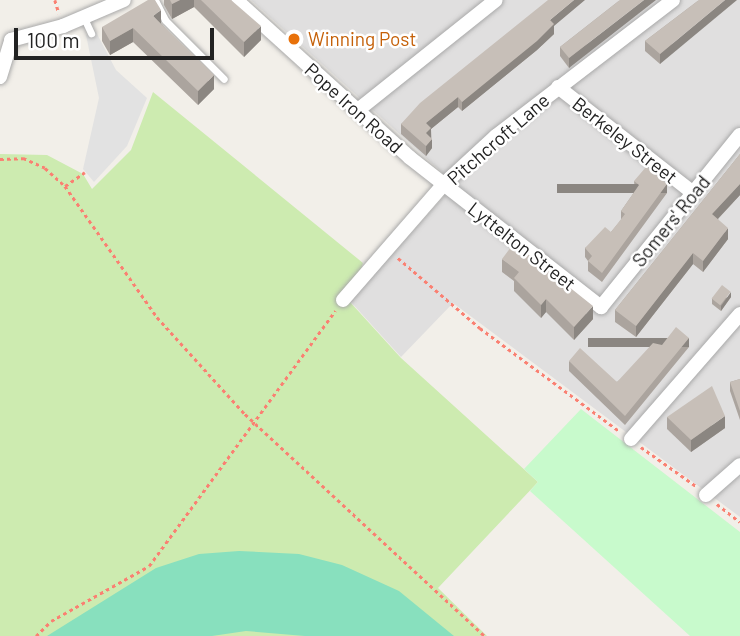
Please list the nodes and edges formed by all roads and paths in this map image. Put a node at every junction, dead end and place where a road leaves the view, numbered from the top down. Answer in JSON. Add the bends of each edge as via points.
{"nodes":[{"id":1,"x":124,"y":0,"type":"edge"},
{"id":2,"x":155,"y":0,"type":"edge"},
{"id":3,"x":236,"y":0,"type":"edge"},
{"id":4,"x":496,"y":0,"type":"edge"},
{"id":5,"x":673,"y":0,"type":"edge"},
{"id":6,"x":84,"y":18,"type":"junction"},
{"id":7,"x":91,"y":33,"type":"dead end"},
{"id":8,"x":0,"y":77,"type":"edge"},
{"id":9,"x":224,"y":79,"type":"dead end"},
{"id":10,"x":558,"y":87,"type":"junction"},
{"id":11,"x":358,"y":110,"type":"junction"},
{"id":12,"x":740,"y":135,"type":"edge"},
{"id":13,"x":0,"y":159,"type":"edge"},
{"id":14,"x":85,"y":172,"type":"dead end"},
{"id":15,"x":443,"y":185,"type":"junction"},
{"id":16,"x":65,"y":186,"type":"junction"},
{"id":17,"x":693,"y":193,"type":"junction"},
{"id":18,"x":388,"y":249,"type":"junction"},
{"id":19,"x":344,"y":300,"type":"joint"},
{"id":20,"x":601,"y":307,"type":"joint"},
{"id":21,"x":740,"y":314,"type":"edge"},
{"id":22,"x":255,"y":422,"type":"junction"},
{"id":23,"x":631,"y":439,"type":"junction"},
{"id":24,"x":740,"y":465,"type":"edge"},
{"id":25,"x":706,"y":495,"type":"junction"},
{"id":26,"x":740,"y":522,"type":"edge"},
{"id":27,"x":36,"y":636,"type":"edge"},
{"id":28,"x":485,"y":636,"type":"edge"}],
"edges":[{"from":1,"to":6,"type":"street"},
{"from":2,"to":9,"type":"lane","via":[[165,20]]},
{"from":3,"to":11,"type":"street","name":"Pope Iron Road"},
{"from":4,"to":11,"type":"street"},
{"from":5,"to":10,"type":"street","name":"Pitchcroft Lane"},
{"from":6,"to":7,"type":"lane"},
{"from":6,"to":8,"type":"street","via":[[11,40]]},
{"from":10,"to":15,"type":"street","name":"Pitchcroft Lane"},
{"from":10,"to":17,"type":"street","name":"Berkeley Street"},
{"from":11,"to":15,"type":"street","name":"Pope Iron Road"},
{"from":12,"to":17,"type":"street","name":"Somers' Road"},
{"from":13,"to":16,"type":"path","via":[[23,158],[45,168]]},
{"from":14,"to":16,"type":"path"},
{"from":15,"to":18,"type":"street","name":"Pitchcroft Lane"},
{"from":15,"to":20,"type":"street","name":"Lyttelton Street"},
{"from":16,"to":22,"type":"path","via":[[157,317]]},
{"from":17,"to":20,"type":"street","name":"Somers' Road"},
{"from":18,"to":19,"type":"street","name":"Pitchcroft Lane"},
{"from":18,"to":23,"type":"path","via":[[480,328]]},
{"from":19,"to":22,"type":"path"},
{"from":21,"to":23,"type":"street"},
{"from":22,"to":27,"type":"path","via":[[149,566],[51,621]]},
{"from":22,"to":28,"type":"path"},
{"from":23,"to":25,"type":"path"},
{"from":24,"to":25,"type":"street"},
{"from":25,"to":26,"type":"path"}]}
